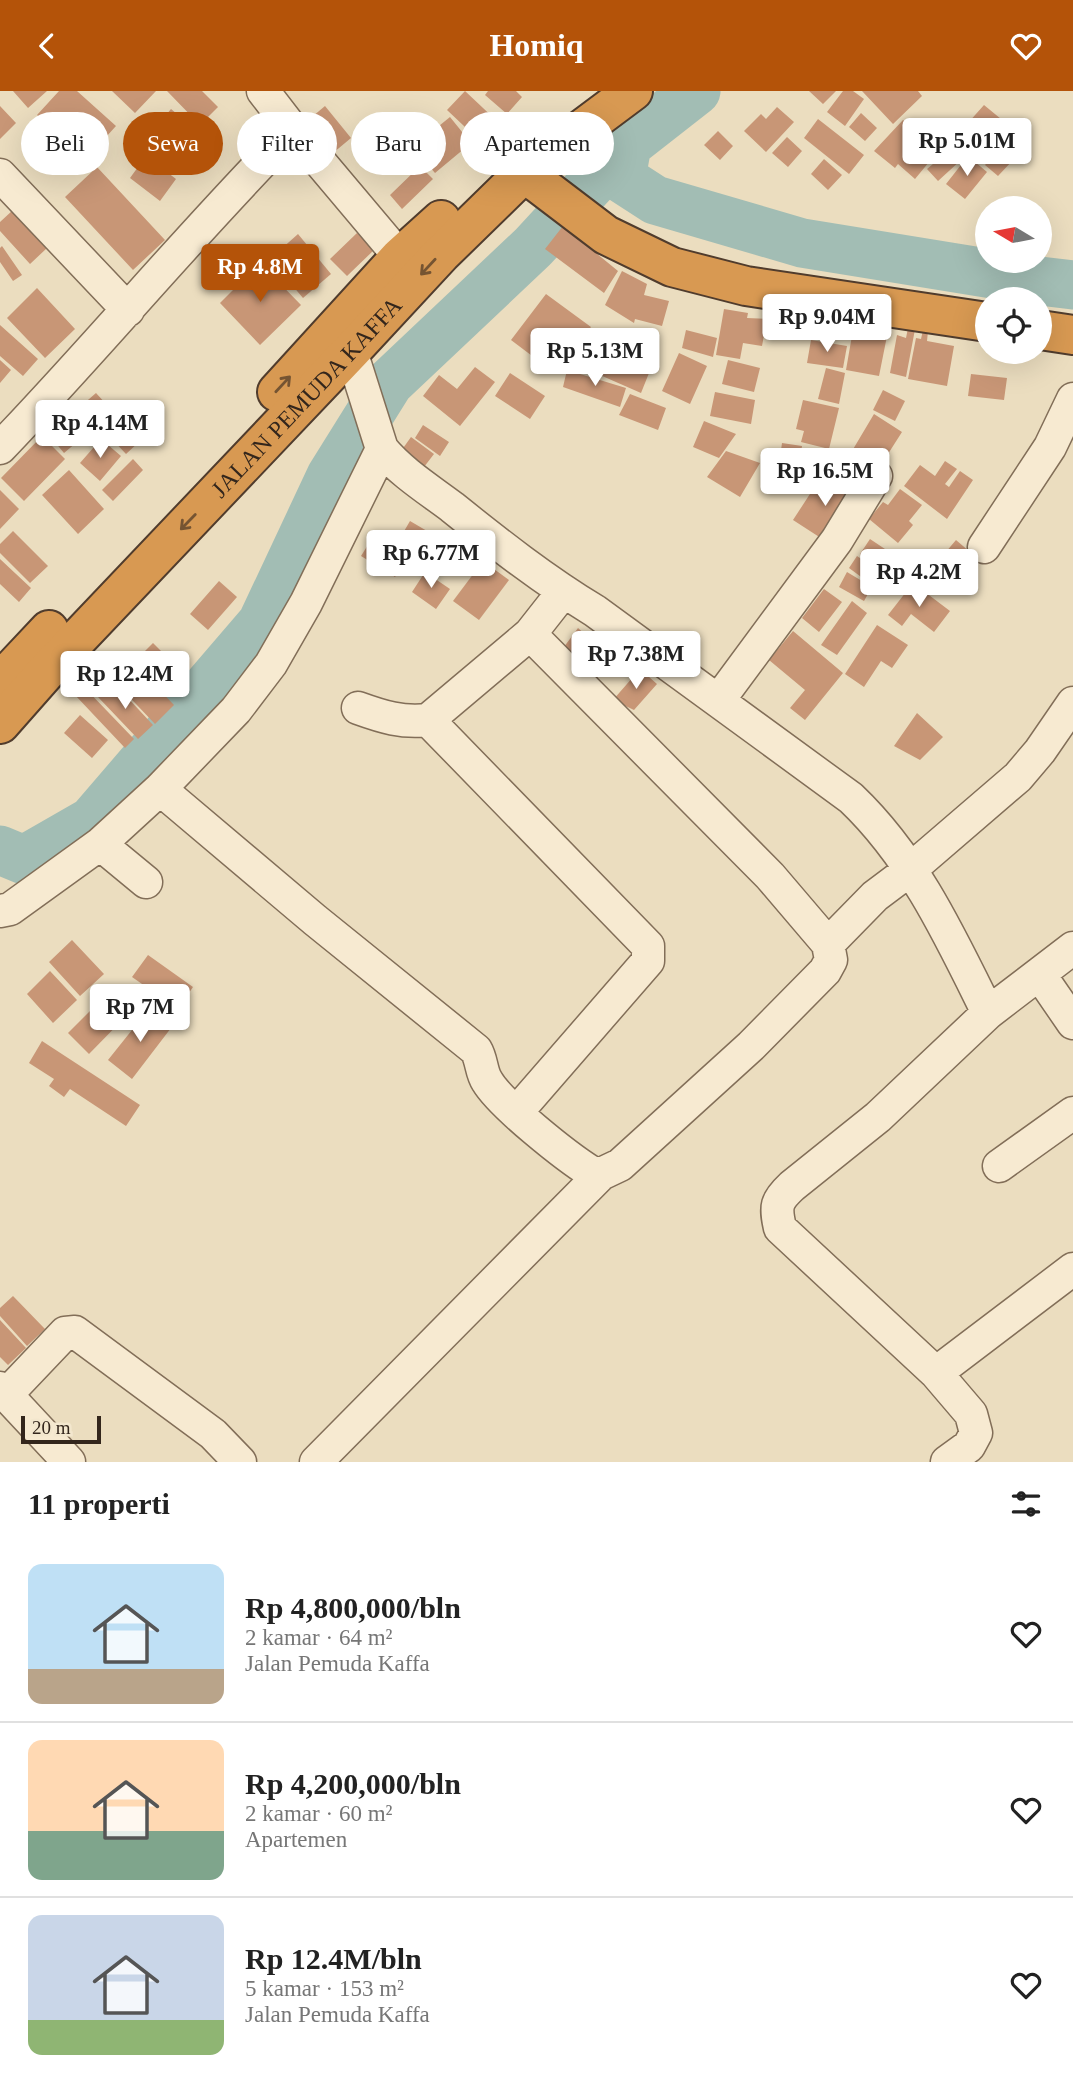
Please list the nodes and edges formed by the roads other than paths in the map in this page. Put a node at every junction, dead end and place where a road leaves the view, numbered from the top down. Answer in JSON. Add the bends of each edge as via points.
{"nodes":[{"id":1,"x":263,"y":91,"type":"edge"},
{"id":2,"x":588,"y":91,"type":"edge"},
{"id":3,"x":633,"y":91,"type":"edge"},
{"id":4,"x":279,"y":112,"type":"edge"},
{"id":5,"x":572,"y":112,"type":"edge"},
{"id":6,"x":605,"y":112,"type":"edge"},
{"id":7,"x":0,"y":175,"type":"edge"},
{"id":8,"x":249,"y":175,"type":"edge"},
{"id":9,"x":331,"y":175,"type":"edge"},
{"id":10,"x":520,"y":175,"type":"edge"},
{"id":11,"x":522,"y":175,"type":"edge"},
{"id":12,"x":531,"y":175,"type":"edge"},
{"id":13,"x":400,"y":257,"type":"junction"},
{"id":14,"x":128,"y":310,"type":"junction"},
{"id":15,"x":975,"y":320,"type":"edge"},
{"id":16,"x":1052,"y":332,"type":"edge"},
{"id":17,"x":1073,"y":335,"type":"edge"},
{"id":18,"x":355,"y":365,"type":"junction"},
{"id":19,"x":1073,"y":399,"type":"edge"},
{"id":20,"x":380,"y":443,"type":"junction"},
{"id":21,"x":0,"y":448,"type":"edge"},
{"id":22,"x":876,"y":476,"type":"dead end"},
{"id":23,"x":984,"y":547,"type":"dead end"},
{"id":24,"x":564,"y":592,"type":"junction"},
{"id":25,"x":530,"y":634,"type":"junction"},
{"id":26,"x":36,"y":663,"type":"junction"},
{"id":27,"x":0,"y":682,"type":"edge"},
{"id":28,"x":718,"y":701,"type":"junction"},
{"id":29,"x":1073,"y":703,"type":"edge"},
{"id":30,"x":358,"y":708,"type":"dead end"},
{"id":31,"x":428,"y":720,"type":"junction"},
{"id":32,"x":0,"y":724,"type":"edge"},
{"id":33,"x":160,"y":789,"type":"junction"},
{"id":34,"x":100,"y":844,"type":"junction"},
{"id":35,"x":911,"y":869,"type":"junction"},
{"id":36,"x":146,"y":882,"type":"dead end"},
{"id":37,"x":0,"y":911,"type":"edge"},
{"id":38,"x":828,"y":944,"type":"junction"},
{"id":39,"x":1073,"y":948,"type":"edge"},
{"id":40,"x":1040,"y":975,"type":"junction"},
{"id":41,"x":988,"y":1013,"type":"junction"},
{"id":42,"x":1073,"y":1023,"type":"edge"},
{"id":43,"x":1073,"y":1112,"type":"edge"},
{"id":44,"x":516,"y":1113,"type":"junction"},
{"id":45,"x":999,"y":1166,"type":"dead end"},
{"id":46,"x":601,"y":1174,"type":"junction"},
{"id":47,"x":1073,"y":1269,"type":"edge"},
{"id":48,"x":936,"y":1373,"type":"junction"},
{"id":49,"x":4,"y":1391,"type":"edge"},
{"id":50,"x":69,"y":1462,"type":"edge"},
{"id":51,"x":240,"y":1462,"type":"edge"},
{"id":52,"x":316,"y":1462,"type":"edge"},
{"id":53,"x":947,"y":1462,"type":"edge"}],
"edges":[{"from":1,"to":4,"type":"street"},
{"from":2,"to":5,"type":"highway","name":"JALAN PEMUDA KAFFA"},
{"from":3,"to":6,"type":"highway","name":"JALAN PEMUDA KAFFA"},
{"from":7,"to":14,"type":"street"},
{"from":8,"to":14,"type":"street"},
{"from":9,"to":13,"type":"street"},
{"from":10,"to":13,"type":"highway","name":"JALAN PEMUDA KAFFA"},
{"from":11,"to":18,"type":"highway","name":"JALAN PEMUDA KAFFA","one_way":true,"via":[[440,254]]},
{"from":12,"to":15,"type":"highway","via":[[606,235],[672,267],[746,286]]},
{"from":26,"to":13,"type":"highway","name":"JALAN PEMUDA KAFFA","one_way":true},
{"from":14,"to":21,"type":"street"},
{"from":16,"to":17,"type":"highway"},
{"from":18,"to":20,"type":"street"},
{"from":18,"to":26,"type":"highway","name":"JALAN PEMUDA KAFFA","one_way":true},
{"from":19,"to":23,"type":"street","via":[[1050,447]]},
{"from":20,"to":24,"type":"street","via":[[389,457],[432,493]]},
{"from":20,"to":33,"type":"street","via":[[306,603],[271,664],[236,710]]},
{"from":22,"to":28,"type":"street","via":[[837,540]]},
{"from":24,"to":25,"type":"street"},
{"from":24,"to":28,"type":"street"},
{"from":25,"to":31,"type":"street"},
{"from":25,"to":38,"type":"street","via":[[770,876]]},
{"from":26,"to":27,"type":"highway","name":"JALAN PEMUDA KAFFA"},
{"from":26,"to":32,"type":"highway","name":"JALAN PEMUDA KAFFA"},
{"from":28,"to":35,"type":"street","via":[[851,798]]},
{"from":29,"to":35,"type":"street","via":[[1018,777]]},
{"from":30,"to":31,"type":"street","via":[[390,720]]},
{"from":31,"to":44,"type":"street","via":[[648,946],[648,961]]},
{"from":33,"to":34,"type":"street"},
{"from":33,"to":44,"type":"street","via":[[476,1050],[487,1082]]},
{"from":34,"to":36,"type":"street"},
{"from":34,"to":37,"type":"street"},
{"from":35,"to":38,"type":"street","via":[[875,896]]},
{"from":35,"to":41,"type":"street"},
{"from":38,"to":46,"type":"street","via":[[831,960],[815,983],[628,1159]]},
{"from":39,"to":40,"type":"street"},
{"from":40,"to":41,"type":"street"},
{"from":40,"to":42,"type":"street"},
{"from":41,"to":48,"type":"street","via":[[878,1117],[780,1197],[776,1211],[780,1228]]},
{"from":43,"to":45,"type":"street"},
{"from":44,"to":46,"type":"street","via":[[584,1167]]},
{"from":46,"to":52,"type":"street"},
{"from":47,"to":48,"type":"street"},
{"from":48,"to":53,"type":"street","via":[[971,1414],[976,1433],[969,1446]]},
{"from":49,"to":50,"type":"street"},
{"from":49,"to":51,"type":"street","via":[[65,1333],[75,1332],[213,1434]]}]}
